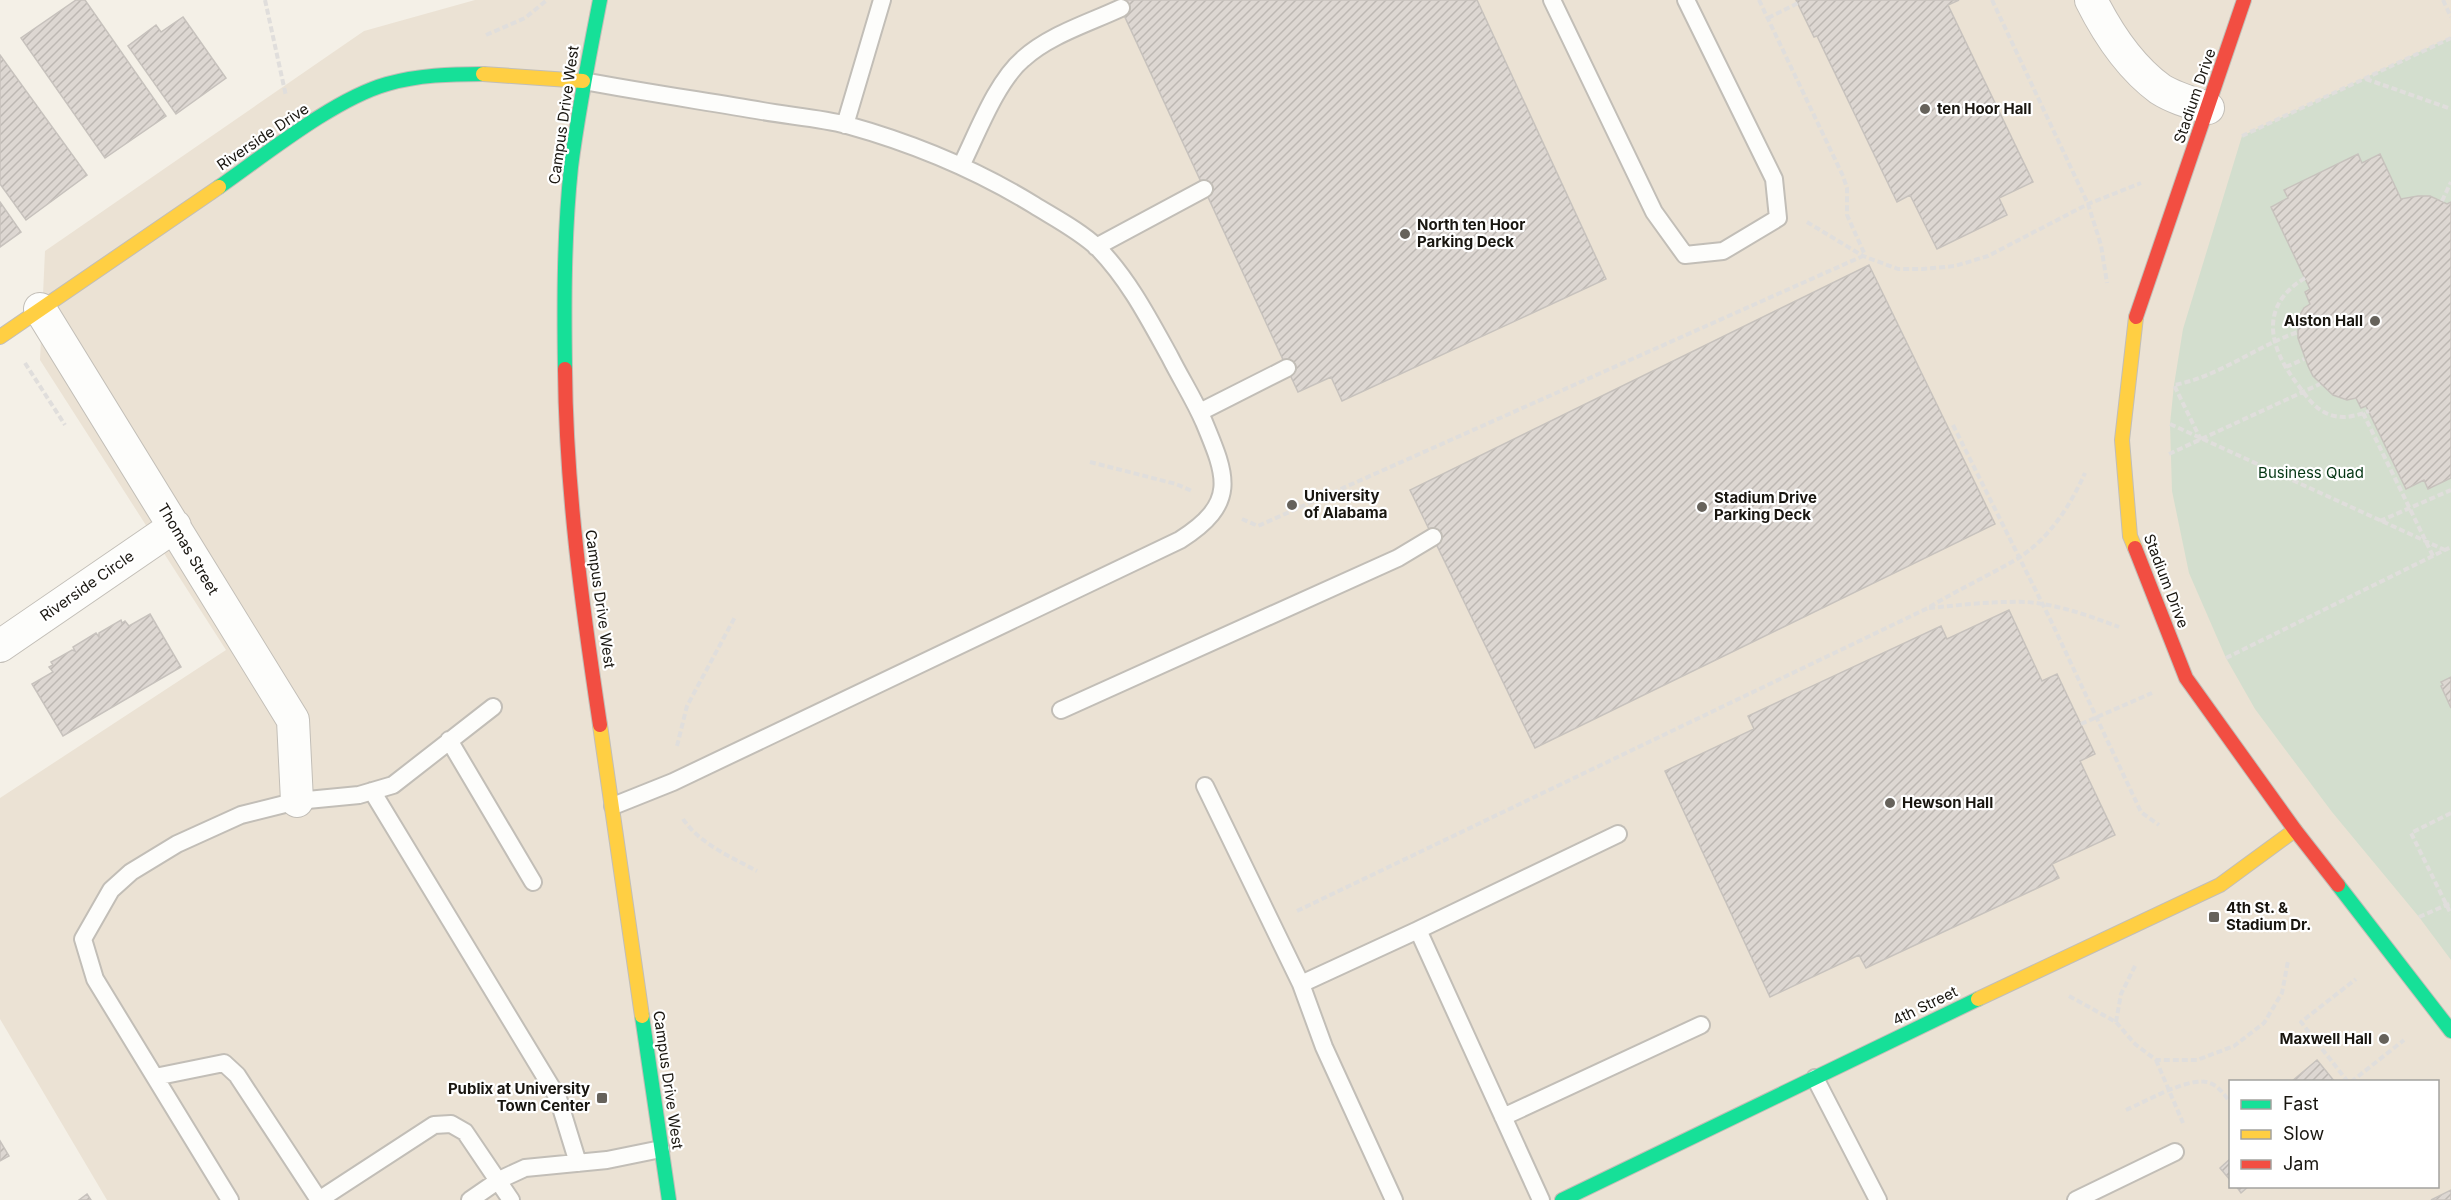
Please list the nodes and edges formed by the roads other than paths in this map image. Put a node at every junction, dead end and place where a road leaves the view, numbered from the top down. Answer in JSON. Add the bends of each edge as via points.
{"nodes":[{"id":1,"x":600,"y":0,"type":"edge"},
{"id":2,"x":882,"y":0,"type":"edge"},
{"id":3,"x":1552,"y":0,"type":"edge"},
{"id":4,"x":1686,"y":0,"type":"edge"},
{"id":5,"x":2091,"y":0,"type":"edge"},
{"id":6,"x":2244,"y":0,"type":"edge"},
{"id":7,"x":1121,"y":8,"type":"dead end"},
{"id":8,"x":584,"y":81,"type":"junction"},
{"id":9,"x":2208,"y":108,"type":"junction"},
{"id":10,"x":846,"y":125,"type":"junction"},
{"id":11,"x":961,"y":166,"type":"junction"},
{"id":12,"x":1204,"y":189,"type":"dead end"},
{"id":13,"x":1096,"y":247,"type":"junction"},
{"id":14,"x":40,"y":309,"type":"junction"},
{"id":15,"x":0,"y":337,"type":"edge"},
{"id":16,"x":1287,"y":368,"type":"dead end"},
{"id":17,"x":1200,"y":412,"type":"junction"},
{"id":18,"x":174,"y":526,"type":"junction"},
{"id":19,"x":1432,"y":537,"type":"dead end"},
{"id":20,"x":0,"y":646,"type":"edge"},
{"id":21,"x":493,"y":707,"type":"dead end"},
{"id":22,"x":1061,"y":710,"type":"dead end"},
{"id":23,"x":449,"y":740,"type":"junction"},
{"id":24,"x":1205,"y":786,"type":"dead end"},
{"id":25,"x":372,"y":791,"type":"junction"},
{"id":26,"x":297,"y":801,"type":"junction"},
{"id":27,"x":613,"y":806,"type":"junction"},
{"id":28,"x":2295,"y":830,"type":"junction"},
{"id":29,"x":1618,"y":834,"type":"dead end"},
{"id":30,"x":533,"y":882,"type":"dead end"},
{"id":31,"x":1418,"y":930,"type":"junction"},
{"id":32,"x":1301,"y":984,"type":"junction"},
{"id":33,"x":1701,"y":1025,"type":"dead end"},
{"id":34,"x":2451,"y":1031,"type":"edge"},
{"id":35,"x":155,"y":1077,"type":"junction"},
{"id":36,"x":1815,"y":1078,"type":"junction"},
{"id":37,"x":1503,"y":1117,"type":"junction"},
{"id":38,"x":661,"y":1149,"type":"junction"},
{"id":39,"x":2175,"y":1152,"type":"dead end"},
{"id":40,"x":578,"y":1163,"type":"junction"},
{"id":41,"x":499,"y":1180,"type":"junction"},
{"id":42,"x":230,"y":1200,"type":"edge"},
{"id":43,"x":319,"y":1200,"type":"edge"},
{"id":44,"x":470,"y":1200,"type":"edge"},
{"id":45,"x":511,"y":1200,"type":"edge"},
{"id":46,"x":669,"y":1200,"type":"edge"},
{"id":47,"x":1394,"y":1200,"type":"edge"},
{"id":48,"x":1541,"y":1200,"type":"edge"},
{"id":49,"x":1562,"y":1200,"type":"edge"},
{"id":50,"x":1878,"y":1200,"type":"edge"},
{"id":51,"x":2076,"y":1200,"type":"edge"}],
"edges":[{"from":1,"to":8,"type":"street","name":"Campus Drive West"},
{"from":2,"to":10,"type":"lane"},
{"from":3,"to":4,"type":"lane","via":[[1654,212],[1685,255],[1723,251],[1778,218],[1773,179]]},
{"from":5,"to":9,"type":"street","via":[[2118,46],[2153,82],[2179,99]]},
{"from":6,"to":9,"type":"street","name":"Stadium Drive"},
{"from":7,"to":11,"type":"lane","via":[[1023,58],[1005,78]]},
{"from":8,"to":10,"type":"lane"},
{"from":8,"to":14,"type":"street","name":"Riverside Drive","via":[[510,74],[444,74],[385,85],[298,132]]},
{"from":8,"to":27,"type":"street","name":"Campus Drive West","via":[[570,193],[565,342],[567,469],[576,562]]},
{"from":9,"to":28,"type":"street","name":"Stadium Drive","via":[[2136,315],[2122,440],[2130,536],[2186,678]]},
{"from":10,"to":11,"type":"lane"},
{"from":11,"to":13,"type":"lane","via":[[1017,194]]},
{"from":12,"to":13,"type":"lane"},
{"from":13,"to":17,"type":"lane","via":[[1123,276]]},
{"from":14,"to":15,"type":"street","name":"Riverside Drive"},
{"from":14,"to":18,"type":"street","name":"Thomas Street"},
{"from":16,"to":17,"type":"lane"},
{"from":17,"to":27,"type":"lane","via":[[1224,478],[1218,506],[1196,530],[673,782]]},
{"from":18,"to":20,"type":"street","name":"Riverside Circle"},
{"from":18,"to":26,"type":"street","name":"Thomas Street","via":[[293,720]]},
{"from":19,"to":22,"type":"lane","via":[[1398,558]]},
{"from":21,"to":23,"type":"lane"},
{"from":23,"to":25,"type":"lane","via":[[393,785]]},
{"from":23,"to":30,"type":"lane"},
{"from":24,"to":32,"type":"lane"},
{"from":25,"to":26,"type":"lane"},
{"from":25,"to":40,"type":"lane","via":[[558,1098]]},
{"from":26,"to":35,"type":"lane","via":[[241,814],[177,844],[131,872],[111,890],[83,939],[96,979]]},
{"from":27,"to":38,"type":"street","name":"Campus Drive West"},
{"from":28,"to":34,"type":"street","name":"Stadium Drive"},
{"from":28,"to":36,"type":"street","name":"4th Street","via":[[2220,885]]},
{"from":29,"to":31,"type":"lane"},
{"from":31,"to":32,"type":"lane"},
{"from":31,"to":37,"type":"lane"},
{"from":32,"to":47,"type":"lane","via":[[1324,1047]]},
{"from":33,"to":37,"type":"lane"},
{"from":35,"to":42,"type":"lane"},
{"from":35,"to":43,"type":"lane","via":[[224,1063],[237,1075]]},
{"from":36,"to":49,"type":"street","name":"4th Street"},
{"from":36,"to":50,"type":"lane"},
{"from":37,"to":48,"type":"lane"},
{"from":38,"to":40,"type":"lane"},
{"from":38,"to":46,"type":"street","name":"Campus Drive West"},
{"from":39,"to":51,"type":"lane"},
{"from":40,"to":41,"type":"lane","via":[[525,1168]]},
{"from":41,"to":43,"type":"lane","via":[[465,1132],[451,1124],[434,1125]]},
{"from":41,"to":44,"type":"lane"},
{"from":41,"to":45,"type":"lane"}]}
